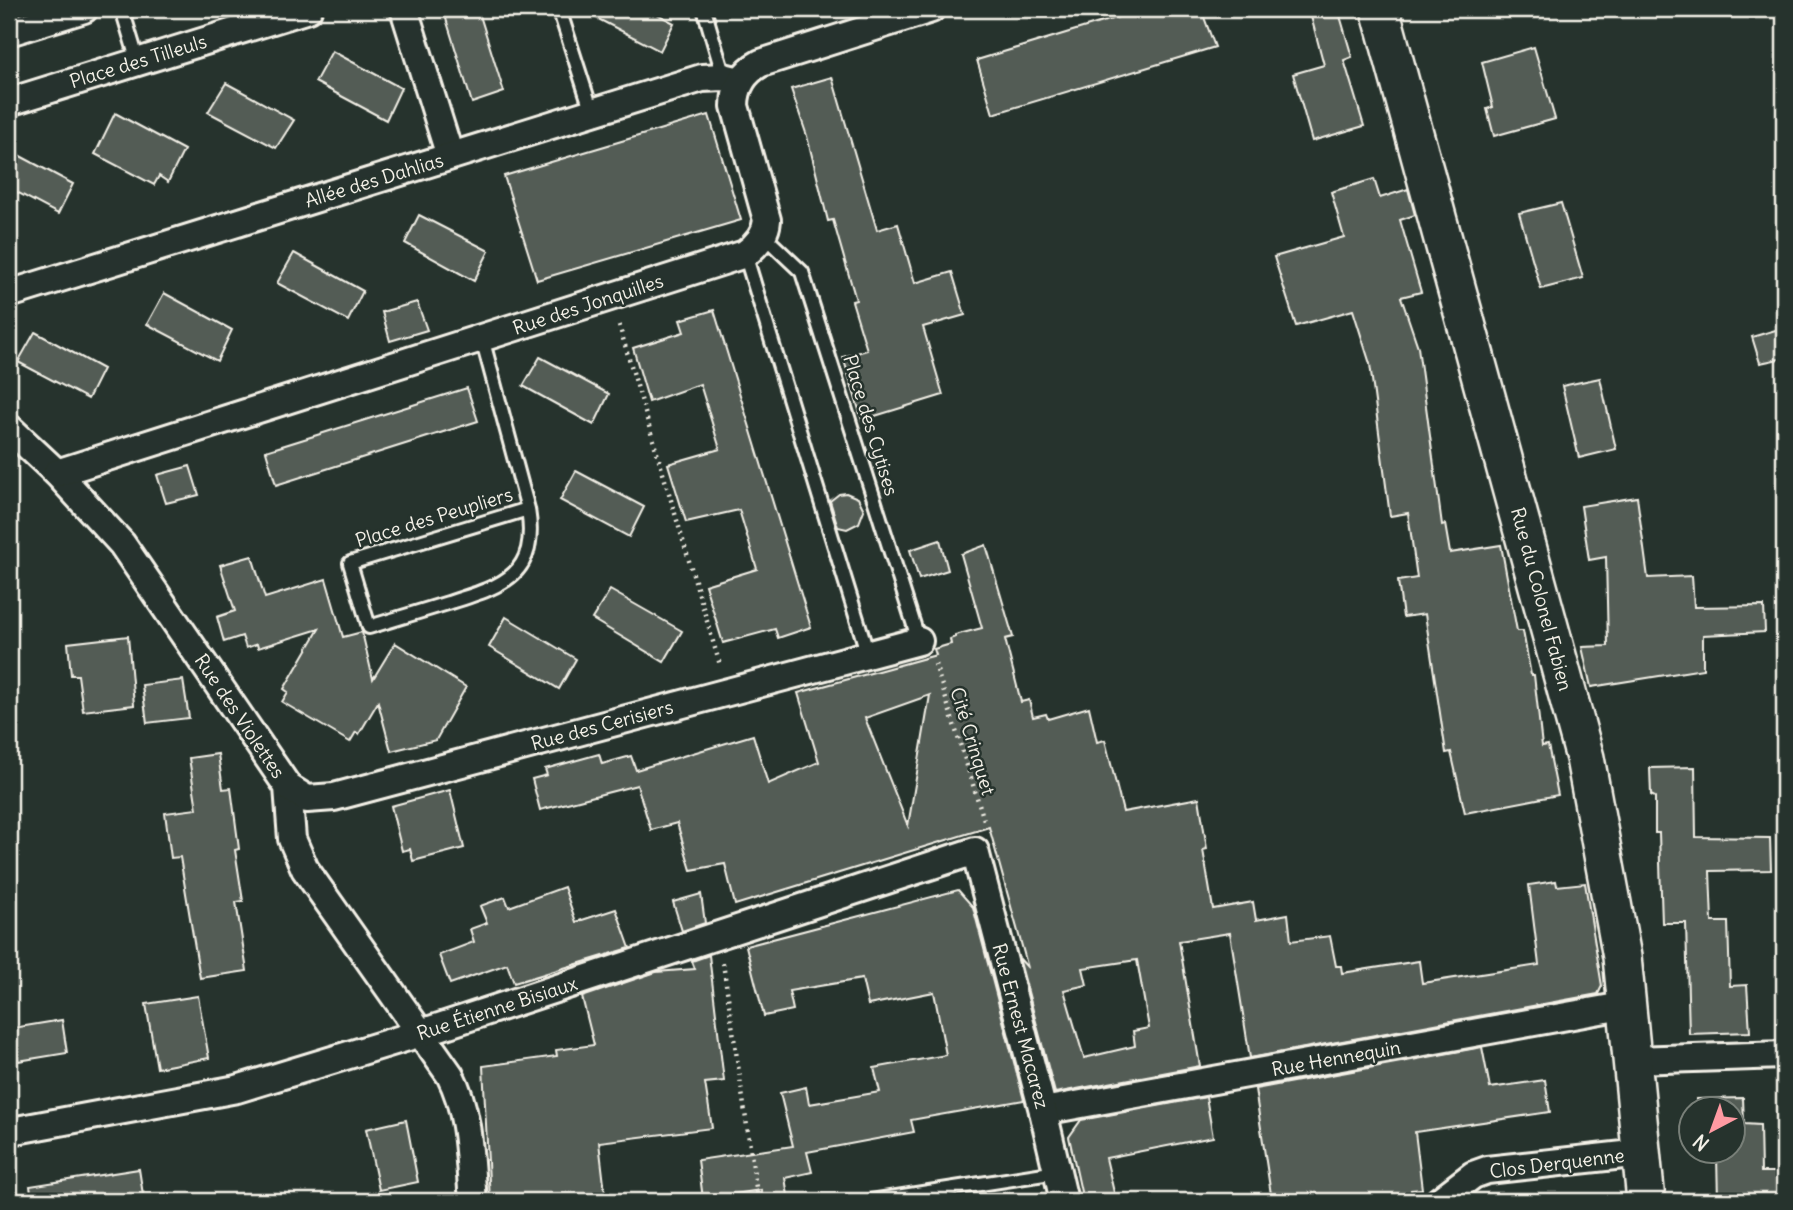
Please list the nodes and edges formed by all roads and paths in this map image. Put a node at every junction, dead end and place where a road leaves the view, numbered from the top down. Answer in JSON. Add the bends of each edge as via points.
{"nodes":[{"id":1,"x":84,"y":9,"type":"edge"},
{"id":2,"x":122,"y":9,"type":"edge"},
{"id":3,"x":308,"y":9,"type":"edge"},
{"id":4,"x":404,"y":9,"type":"edge"},
{"id":5,"x":559,"y":9,"type":"edge"},
{"id":6,"x":704,"y":9,"type":"edge"},
{"id":7,"x":931,"y":9,"type":"edge"},
{"id":8,"x":1380,"y":9,"type":"edge"},
{"id":9,"x":9,"y":32,"type":"edge"},
{"id":10,"x":138,"y":62,"type":"junction"},
{"id":11,"x":732,"y":79,"type":"junction"},
{"id":12,"x":9,"y":102,"type":"edge"},
{"id":13,"x":592,"y":112,"type":"junction"},
{"id":14,"x":450,"y":156,"type":"junction"},
{"id":15,"x":754,"y":244,"type":"junction"},
{"id":16,"x":9,"y":294,"type":"edge"},
{"id":17,"x":611,"y":297,"type":"junction"},
{"id":18,"x":482,"y":338,"type":"junction"},
{"id":19,"x":9,"y":428,"type":"edge"},
{"id":20,"x":57,"y":473,"type":"junction"},
{"id":21,"x":528,"y":509,"type":"junction"},
{"id":22,"x":919,"y":641,"type":"junction"},
{"id":23,"x":868,"y":655,"type":"junction"},
{"id":24,"x":728,"y":692,"type":"junction"},
{"id":25,"x":288,"y":787,"type":"junction"},
{"id":26,"x":975,"y":851,"type":"junction"},
{"id":27,"x":719,"y":936,"type":"junction"},
{"id":28,"x":1628,"y":1004,"type":"junction"},
{"id":29,"x":421,"y":1033,"type":"junction"},
{"id":30,"x":1784,"y":1055,"type":"edge"},
{"id":31,"x":1633,"y":1060,"type":"junction"},
{"id":32,"x":1043,"y":1111,"type":"junction"},
{"id":33,"x":11,"y":1131,"type":"dead end"},
{"id":34,"x":1642,"y":1153,"type":"junction"},
{"id":35,"x":1057,"y":1172,"type":"junction"},
{"id":36,"x":473,"y":1201,"type":"edge"},
{"id":37,"x":758,"y":1201,"type":"edge"},
{"id":38,"x":871,"y":1201,"type":"edge"},
{"id":39,"x":1064,"y":1201,"type":"edge"},
{"id":40,"x":1439,"y":1201,"type":"edge"},
{"id":41,"x":1646,"y":1201,"type":"edge"}],
"edges":[{"from":1,"to":9,"type":"street"},
{"from":2,"to":10,"type":"lane"},
{"from":3,"to":10,"type":"street","name":"Place des Tilleuls"},
{"from":4,"to":14,"type":"street"},
{"from":5,"to":13,"type":"lane"},
{"from":6,"to":11,"type":"lane"},
{"from":7,"to":11,"type":"street","via":[[761,63]]},
{"from":8,"to":28,"type":"street","name":"Rue du Colonel Fabien","via":[[1578,731],[1599,825]]},
{"from":10,"to":12,"type":"street","name":"Place des Tilleuls"},
{"from":11,"to":13,"type":"street","name":"Allée des Dahlias","via":[[702,78]]},
{"from":11,"to":15,"type":"street","via":[[737,89],[735,106],[766,212],[767,227]]},
{"from":13,"to":14,"type":"street","name":"Allée des Dahlias"},
{"from":14,"to":16,"type":"street","name":"Allée des Dahlias"},
{"from":15,"to":17,"type":"street","name":"Rue des Jonquilles"},
{"from":15,"to":22,"type":"lane","name":"Place des Cytises","via":[[802,272]]},
{"from":15,"to":23,"type":"lane"},
{"from":17,"to":18,"type":"street","name":"Rue des Jonquilles"},
{"from":17,"to":24,"type":"path"},
{"from":18,"to":20,"type":"street","name":"Rue des Jonquilles"},
{"from":18,"to":21,"type":"lane"},
{"from":19,"to":20,"type":"street","name":"Rue des Violettes"},
{"from":20,"to":25,"type":"street","name":"Rue des Violettes","via":[[138,565]]},
{"from":21,"to":21,"type":"lane","name":"Place des Peupliers","via":[[350,563],[369,627],[507,580],[525,557],[530,541]]},
{"from":22,"to":23,"type":"street","name":"Rue des Cerisiers"},
{"from":22,"to":26,"type":"path","name":"Cité Crinquet","via":[[930,651],[987,832]]},
{"from":23,"to":24,"type":"street","name":"Rue des Cerisiers"},
{"from":24,"to":25,"type":"street","name":"Rue des Cerisiers","via":[[334,797],[307,799]]},
{"from":25,"to":29,"type":"street","name":"Rue des Violettes","via":[[292,839],[305,869]]},
{"from":26,"to":27,"type":"street","name":"Rue Étienne Bisiaux"},
{"from":26,"to":32,"type":"street","name":"Rue Ernest Macarez"},
{"from":27,"to":29,"type":"street","name":"Rue Étienne Bisiaux"},
{"from":27,"to":37,"type":"path"},
{"from":28,"to":31,"type":"street","name":"Rue du Colonel Fabien"},
{"from":28,"to":32,"type":"street","name":"Rue Hennequin"},
{"from":29,"to":33,"type":"street","name":"Rue Étienne Bisiaux","via":[[211,1095]]},
{"from":29,"to":36,"type":"street","name":"Rue des Violettes","via":[[450,1075],[463,1105]]},
{"from":30,"to":31,"type":"street"},
{"from":31,"to":34,"type":"street","name":"Rue du Colonel Fabien"},
{"from":32,"to":35,"type":"street","name":"Rue Ernest Macarez"},
{"from":34,"to":40,"type":"street","name":"Clos Derquenne","via":[[1487,1170]]},
{"from":34,"to":41,"type":"street","name":"Rue du Colonel Fabien"},
{"from":35,"to":38,"type":"lane"},
{"from":35,"to":39,"type":"street","name":"Rue Ernest Macarez"}]}
